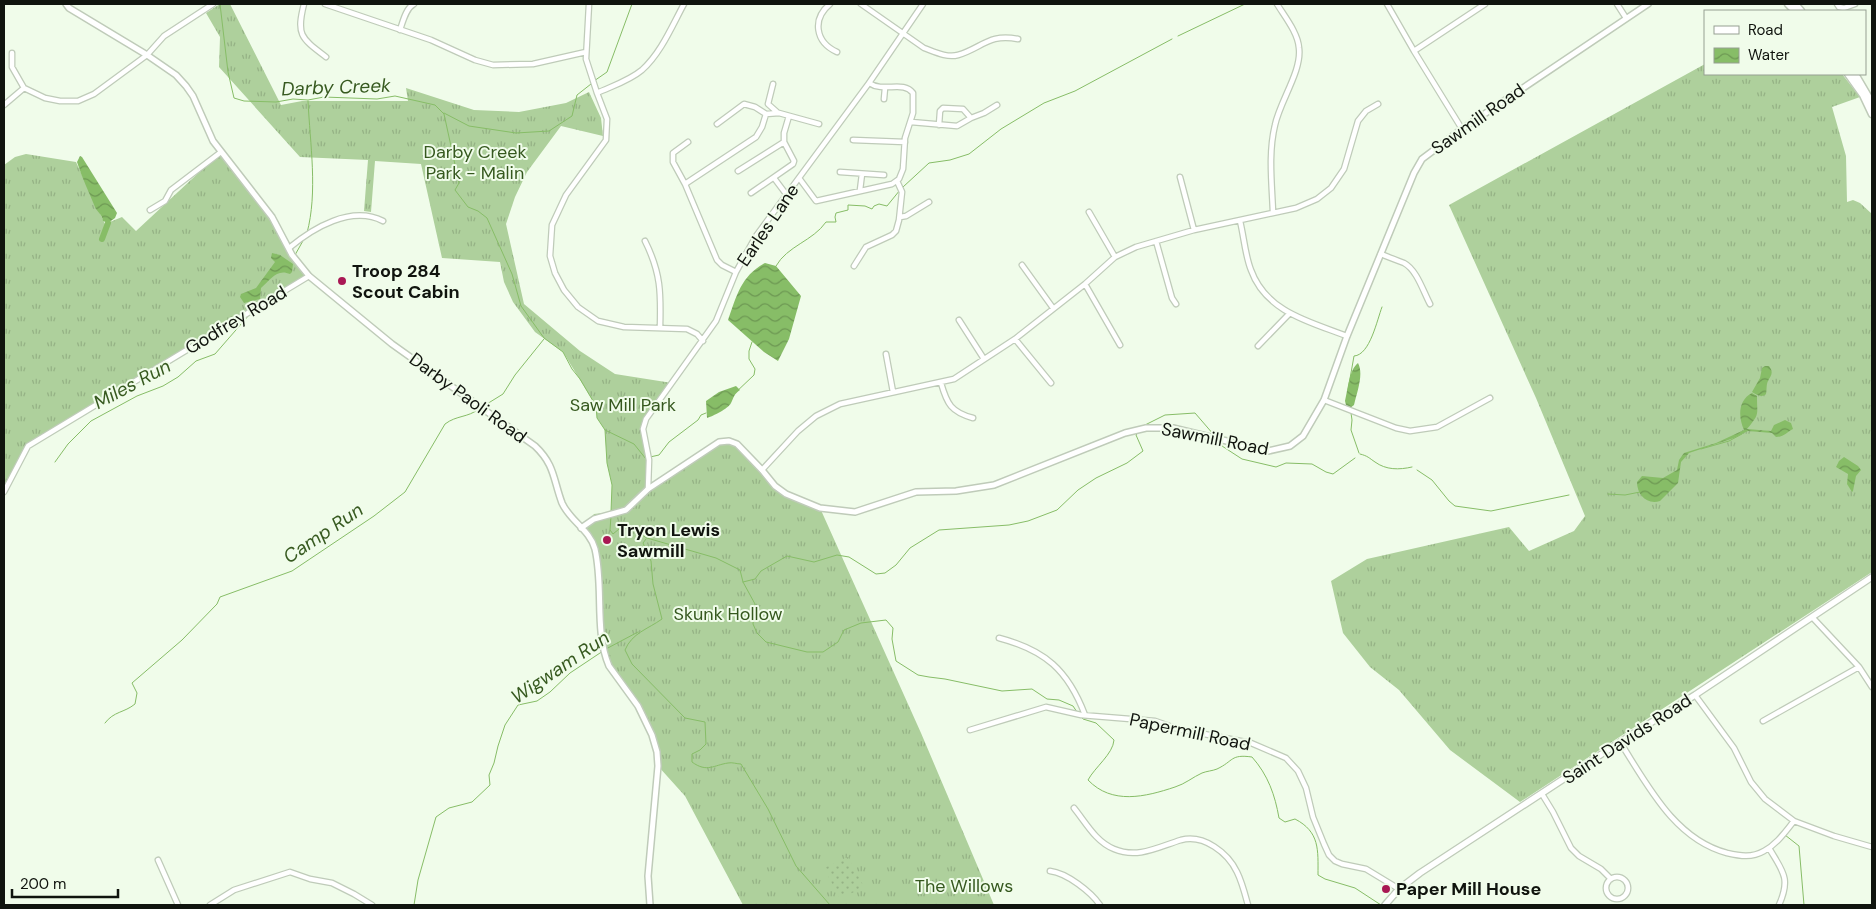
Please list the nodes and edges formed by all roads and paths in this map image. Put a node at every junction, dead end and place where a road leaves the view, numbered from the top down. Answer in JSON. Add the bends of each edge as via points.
{"nodes":[{"id":1,"x":66,"y":4,"type":"edge"},
{"id":2,"x":213,"y":4,"type":"edge"},
{"id":3,"x":304,"y":4,"type":"edge"},
{"id":4,"x":326,"y":4,"type":"edge"},
{"id":5,"x":414,"y":4,"type":"edge"},
{"id":6,"x":589,"y":4,"type":"edge"},
{"id":7,"x":684,"y":4,"type":"edge"},
{"id":8,"x":830,"y":4,"type":"edge"},
{"id":9,"x":861,"y":4,"type":"edge"},
{"id":10,"x":923,"y":4,"type":"edge"},
{"id":11,"x":1277,"y":4,"type":"edge"},
{"id":12,"x":1387,"y":4,"type":"edge"},
{"id":13,"x":1485,"y":4,"type":"edge"},
{"id":14,"x":1617,"y":4,"type":"edge"},
{"id":15,"x":1648,"y":4,"type":"edge"},
{"id":16,"x":1837,"y":4,"type":"edge"},
{"id":17,"x":1855,"y":4,"type":"edge"},
{"id":18,"x":1626,"y":18,"type":"junction"},
{"id":19,"x":400,"y":30,"type":"junction"},
{"id":20,"x":904,"y":32,"type":"junction"},
{"id":21,"x":1018,"y":39,"type":"dead end"},
{"id":22,"x":1414,"y":51,"type":"junction"},
{"id":23,"x":586,"y":52,"type":"junction"},
{"id":24,"x":837,"y":52,"type":"dead end"},
{"id":25,"x":12,"y":53,"type":"dead end"},
{"id":26,"x":147,"y":55,"type":"junction"},
{"id":27,"x":326,"y":57,"type":"dead end"},
{"id":28,"x":1849,"y":75,"type":"edge"},
{"id":29,"x":1856,"y":75,"type":"edge"},
{"id":30,"x":869,"y":83,"type":"junction"},
{"id":31,"x":773,"y":84,"type":"dead end"},
{"id":32,"x":24,"y":88,"type":"junction"},
{"id":33,"x":885,"y":88,"type":"junction"},
{"id":34,"x":597,"y":93,"type":"junction"},
{"id":35,"x":884,"y":98,"type":"dead end"},
{"id":36,"x":1872,"y":103,"type":"edge"},
{"id":37,"x":1378,"y":104,"type":"dead end"},
{"id":38,"x":4,"y":105,"type":"edge"},
{"id":39,"x":997,"y":105,"type":"dead end"},
{"id":40,"x":778,"y":113,"type":"junction"},
{"id":41,"x":766,"y":114,"type":"junction"},
{"id":42,"x":1872,"y":114,"type":"edge"},
{"id":43,"x":788,"y":116,"type":"junction"},
{"id":44,"x":971,"y":118,"type":"junction"},
{"id":45,"x":911,"y":122,"type":"junction"},
{"id":46,"x":717,"y":124,"type":"dead end"},
{"id":47,"x":819,"y":124,"type":"dead end"},
{"id":48,"x":940,"y":125,"type":"junction"},
{"id":49,"x":1462,"y":129,"type":"junction"},
{"id":50,"x":853,"y":140,"type":"dead end"},
{"id":51,"x":688,"y":142,"type":"dead end"},
{"id":52,"x":784,"y":142,"type":"junction"},
{"id":53,"x":905,"y":142,"type":"junction"},
{"id":54,"x":221,"y":152,"type":"junction"},
{"id":55,"x":738,"y":170,"type":"dead end"},
{"id":56,"x":840,"y":172,"type":"dead end"},
{"id":57,"x":862,"y":174,"type":"junction"},
{"id":58,"x":884,"y":175,"type":"dead end"},
{"id":59,"x":1180,"y":176,"type":"dead end"},
{"id":60,"x":774,"y":178,"type":"junction"},
{"id":61,"x":799,"y":178,"type":"junction"},
{"id":62,"x":897,"y":181,"type":"junction"},
{"id":63,"x":685,"y":184,"type":"junction"},
{"id":64,"x":860,"y":190,"type":"junction"},
{"id":65,"x":751,"y":193,"type":"dead end"},
{"id":66,"x":786,"y":194,"type":"junction"},
{"id":67,"x":929,"y":202,"type":"dead end"},
{"id":68,"x":150,"y":210,"type":"dead end"},
{"id":69,"x":1089,"y":212,"type":"dead end"},
{"id":70,"x":1274,"y":213,"type":"junction"},
{"id":71,"x":900,"y":217,"type":"junction"},
{"id":72,"x":382,"y":220,"type":"dead end"},
{"id":73,"x":1240,"y":221,"type":"junction"},
{"id":74,"x":1194,"y":230,"type":"junction"},
{"id":75,"x":645,"y":241,"type":"dead end"},
{"id":76,"x":1156,"y":241,"type":"junction"},
{"id":77,"x":288,"y":248,"type":"junction"},
{"id":78,"x":1381,"y":254,"type":"junction"},
{"id":79,"x":1115,"y":257,"type":"junction"},
{"id":80,"x":1022,"y":265,"type":"dead end"},
{"id":81,"x":854,"y":266,"type":"dead end"},
{"id":82,"x":736,"y":272,"type":"junction"},
{"id":83,"x":309,"y":276,"type":"junction"},
{"id":84,"x":1085,"y":284,"type":"junction"},
{"id":85,"x":1176,"y":304,"type":"dead end"},
{"id":86,"x":1430,"y":304,"type":"dead end"},
{"id":87,"x":1053,"y":308,"type":"junction"},
{"id":88,"x":1289,"y":314,"type":"junction"},
{"id":89,"x":958,"y":320,"type":"dead end"},
{"id":90,"x":660,"y":328,"type":"junction"},
{"id":91,"x":1347,"y":336,"type":"junction"},
{"id":92,"x":1015,"y":339,"type":"junction"},
{"id":93,"x":703,"y":341,"type":"junction"},
{"id":94,"x":1120,"y":345,"type":"dead end"},
{"id":95,"x":1258,"y":346,"type":"dead end"},
{"id":96,"x":886,"y":354,"type":"dead end"},
{"id":97,"x":984,"y":360,"type":"junction"},
{"id":98,"x":941,"y":383,"type":"junction"},
{"id":99,"x":1051,"y":383,"type":"dead end"},
{"id":100,"x":893,"y":392,"type":"junction"},
{"id":101,"x":1490,"y":398,"type":"dead end"},
{"id":102,"x":1324,"y":400,"type":"junction"},
{"id":103,"x":973,"y":418,"type":"dead end"},
{"id":104,"x":762,"y":470,"type":"junction"},
{"id":105,"x":648,"y":489,"type":"junction"},
{"id":106,"x":4,"y":492,"type":"edge"},
{"id":107,"x":582,"y":528,"type":"junction"},
{"id":108,"x":1872,"y":577,"type":"edge"},
{"id":109,"x":1813,"y":618,"type":"junction"},
{"id":110,"x":999,"y":638,"type":"dead end"},
{"id":111,"x":1860,"y":668,"type":"junction"},
{"id":112,"x":1872,"y":687,"type":"edge"},
{"id":113,"x":1695,"y":695,"type":"junction"},
{"id":114,"x":1083,"y":715,"type":"junction"},
{"id":115,"x":1763,"y":721,"type":"dead end"},
{"id":116,"x":970,"y":730,"type":"dead end"},
{"id":117,"x":1620,"y":742,"type":"junction"},
{"id":118,"x":1542,"y":794,"type":"junction"},
{"id":119,"x":1074,"y":808,"type":"dead end"},
{"id":120,"x":1794,"y":821,"type":"junction"},
{"id":121,"x":1872,"y":847,"type":"edge"},
{"id":122,"x":1769,"y":848,"type":"junction"},
{"id":123,"x":158,"y":860,"type":"dead end"},
{"id":124,"x":1050,"y":871,"type":"dead end"},
{"id":125,"x":1611,"y":880,"type":"junction"},
{"id":126,"x":1399,"y":889,"type":"junction"},
{"id":127,"x":178,"y":905,"type":"edge"},
{"id":128,"x":210,"y":905,"type":"edge"},
{"id":129,"x":372,"y":905,"type":"edge"},
{"id":130,"x":650,"y":905,"type":"edge"},
{"id":131,"x":1100,"y":905,"type":"edge"},
{"id":132,"x":1248,"y":905,"type":"edge"},
{"id":133,"x":1385,"y":905,"type":"edge"},
{"id":134,"x":1779,"y":905,"type":"edge"}],
"edges":[{"from":1,"to":26,"type":"street","name":"Darby Paoli Road"},
{"from":2,"to":26,"type":"street","via":[[164,36]]},
{"from":3,"to":27,"type":"street","via":[[300,16],[301,33]]},
{"from":4,"to":19,"type":"street"},
{"from":5,"to":19,"type":"street"},
{"from":6,"to":23,"type":"street"},
{"from":7,"to":34,"type":"street","via":[[662,44],[643,68],[628,79]]},
{"from":8,"to":24,"type":"street","via":[[821,14],[818,28],[823,42]]},
{"from":9,"to":20,"type":"street"},
{"from":10,"to":20,"type":"street","name":"Earles Lane"},
{"from":11,"to":70,"type":"street","via":[[1296,37],[1300,53],[1277,115],[1271,144]]},
{"from":12,"to":22,"type":"street"},
{"from":13,"to":22,"type":"street"},
{"from":14,"to":18,"type":"street"},
{"from":15,"to":18,"type":"street","name":"Sawmill Road"},
{"from":16,"to":17,"type":"street","via":[[1844,8]]},
{"from":18,"to":49,"type":"street","name":"Sawmill Road"},
{"from":19,"to":23,"type":"street","via":[[493,65],[533,64]]},
{"from":20,"to":21,"type":"street","via":[[924,48],[947,55],[957,55],[995,38]]},
{"from":20,"to":30,"type":"street","name":"Earles Lane"},
{"from":22,"to":49,"type":"street"},
{"from":23,"to":34,"type":"street"},
{"from":25,"to":32,"type":"street","via":[[12,67]]},
{"from":26,"to":32,"type":"street","via":[[94,94],[78,101],[46,99]]},
{"from":26,"to":54,"type":"street","name":"Darby Paoli Road","via":[[186,86],[209,135]]},
{"from":28,"to":42,"type":"main road"},
{"from":29,"to":36,"type":"main road"},
{"from":30,"to":33,"type":"street"},
{"from":30,"to":61,"type":"street","name":"Earles Lane"},
{"from":31,"to":40,"type":"street","via":[[768,104]]},
{"from":32,"to":38,"type":"street"},
{"from":33,"to":35,"type":"street"},
{"from":33,"to":45,"type":"street","via":[[902,87],[912,91]]},
{"from":34,"to":90,"type":"street","via":[[607,119],[606,140],[566,194],[552,226],[550,256],[564,290],[578,307],[598,321],[624,327]]},
{"from":37,"to":70,"type":"street","via":[[1358,121],[1347,162],[1331,188],[1310,202]]},
{"from":39,"to":44,"type":"street"},
{"from":40,"to":41,"type":"street"},
{"from":40,"to":43,"type":"street"},
{"from":41,"to":46,"type":"street","via":[[744,104]]},
{"from":41,"to":63,"type":"street","via":[[756,137]]},
{"from":43,"to":47,"type":"street"},
{"from":43,"to":52,"type":"street"},
{"from":44,"to":48,"type":"street","via":[[957,126]]},
{"from":44,"to":48,"type":"street","via":[[963,109],[943,108]]},
{"from":45,"to":48,"type":"street"},
{"from":45,"to":53,"type":"street"},
{"from":49,"to":78,"type":"street","name":"Sawmill Road","via":[[1419,163]]},
{"from":50,"to":53,"type":"street"},
{"from":51,"to":63,"type":"street","via":[[672,155]]},
{"from":52,"to":55,"type":"street"},
{"from":52,"to":60,"type":"street","via":[[794,161]]},
{"from":53,"to":62,"type":"street","via":[[903,169]]},
{"from":54,"to":68,"type":"street","via":[[174,188],[165,201]]},
{"from":54,"to":77,"type":"street","name":"Darby Paoli Road","via":[[272,217]]},
{"from":56,"to":57,"type":"street"},
{"from":57,"to":58,"type":"street"},
{"from":57,"to":64,"type":"street"},
{"from":59,"to":74,"type":"street"},
{"from":60,"to":65,"type":"street"},
{"from":60,"to":66,"type":"street"},
{"from":61,"to":64,"type":"street","via":[[816,202]]},
{"from":61,"to":66,"type":"street","name":"Earles Lane"},
{"from":62,"to":64,"type":"street"},
{"from":62,"to":71,"type":"street","via":[[902,192]]},
{"from":63,"to":82,"type":"street","via":[[717,260]]},
{"from":66,"to":82,"type":"street","name":"Earles Lane","via":[[756,236]]},
{"from":67,"to":71,"type":"street"},
{"from":69,"to":79,"type":"street"},
{"from":70,"to":73,"type":"street"},
{"from":71,"to":81,"type":"street","via":[[895,234],[866,247]]},
{"from":72,"to":77,"type":"street","via":[[340,218]]},
{"from":73,"to":74,"type":"street"},
{"from":73,"to":88,"type":"street","via":[[1256,282]]},
{"from":74,"to":76,"type":"street"},
{"from":75,"to":90,"type":"street","via":[[659,275]]},
{"from":76,"to":79,"type":"street","via":[[1136,246]]},
{"from":76,"to":85,"type":"street"},
{"from":77,"to":83,"type":"street","name":"Darby Paoli Road"},
{"from":78,"to":86,"type":"street","via":[[1405,264],[1415,274]]},
{"from":78,"to":91,"type":"street","name":"Sawmill Road"},
{"from":79,"to":84,"type":"street"},
{"from":80,"to":87,"type":"street"},
{"from":82,"to":93,"type":"street","name":"Earles Lane","via":[[716,321]]},
{"from":83,"to":106,"type":"street","name":"Godfrey Road","via":[[28,446]]},
{"from":83,"to":107,"type":"street","name":"Darby Paoli Road","via":[[392,344],[535,446],[550,464],[566,510]]},
{"from":84,"to":87,"type":"street"},
{"from":84,"to":94,"type":"street"},
{"from":87,"to":92,"type":"street"},
{"from":88,"to":91,"type":"street"},
{"from":88,"to":95,"type":"street"},
{"from":89,"to":97,"type":"street"},
{"from":90,"to":93,"type":"street","via":[[691,330]]},
{"from":91,"to":102,"type":"street","name":"Sawmill Road"},
{"from":92,"to":97,"type":"street"},
{"from":92,"to":99,"type":"street"},
{"from":93,"to":105,"type":"street","name":"Earles Lane","via":[[644,424],[649,460]]},
{"from":96,"to":100,"type":"street"},
{"from":97,"to":98,"type":"street","via":[[954,379]]},
{"from":98,"to":100,"type":"street"},
{"from":98,"to":103,"type":"street","via":[[952,408]]},
{"from":100,"to":104,"type":"street","via":[[840,404],[816,416]]},
{"from":101,"to":102,"type":"street","via":[[1437,427],[1410,431]]},
{"from":102,"to":104,"type":"street","name":"Sawmill Road","via":[[1303,436],[1290,446],[1275,451],[1268,452],[1173,428],[1146,428],[1125,433],[994,484],[956,491],[916,492],[856,512],[820,508],[786,494]]},
{"from":104,"to":105,"type":"street","name":"Sawmill Road","via":[[737,444],[719,442]]},
{"from":105,"to":107,"type":"street","name":"Sawmill Road","via":[[626,510],[599,516]]},
{"from":107,"to":130,"type":"street","name":"Darby Paoli Road","via":[[595,550],[606,660],[638,706],[657,752],[648,876]]},
{"from":108,"to":109,"type":"main road","name":"Saint Davids Road"},
{"from":109,"to":111,"type":"street"},
{"from":109,"to":113,"type":"main road","name":"Saint Davids Road"},
{"from":110,"to":114,"type":"street","via":[[1022,644],[1050,662],[1077,694]]},
{"from":111,"to":112,"type":"street"},
{"from":111,"to":115,"type":"street"},
{"from":113,"to":117,"type":"main road","name":"Saint Davids Road"},
{"from":113,"to":120,"type":"street","via":[[1734,748],[1751,782],[1765,799]]},
{"from":114,"to":116,"type":"street","name":"Papermill Road","via":[[1046,707]]},
{"from":114,"to":126,"type":"street","name":"Papermill Road","via":[[1155,721],[1178,729],[1251,743],[1286,758],[1298,771],[1306,788],[1313,817],[1329,855],[1342,864],[1366,869]]},
{"from":117,"to":118,"type":"main road","name":"Saint Davids Road"},
{"from":117,"to":122,"type":"street","via":[[1659,802],[1694,838],[1715,849],[1738,855],[1758,854]]},
{"from":118,"to":125,"type":"street","via":[[1571,848]]},
{"from":118,"to":126,"type":"main road","name":"Saint Davids Road"},
{"from":119,"to":132,"type":"street","via":[[1102,842],[1124,852],[1153,851],[1189,839],[1206,842],[1234,867]]},
{"from":120,"to":121,"type":"street"},
{"from":120,"to":122,"type":"street"},
{"from":122,"to":134,"type":"street","via":[[1786,881],[1786,890]]},
{"from":123,"to":127,"type":"street"},
{"from":124,"to":131,"type":"street","via":[[1072,881]]},
{"from":125,"to":125,"type":"street","via":[[1606,887],[1609,895],[1616,898],[1625,895],[1628,886],[1624,880],[1616,877]]},
{"from":126,"to":133,"type":"main road","name":"Saint Davids Road"},
{"from":128,"to":129,"type":"street","via":[[234,890],[290,872],[332,883]]}]}
